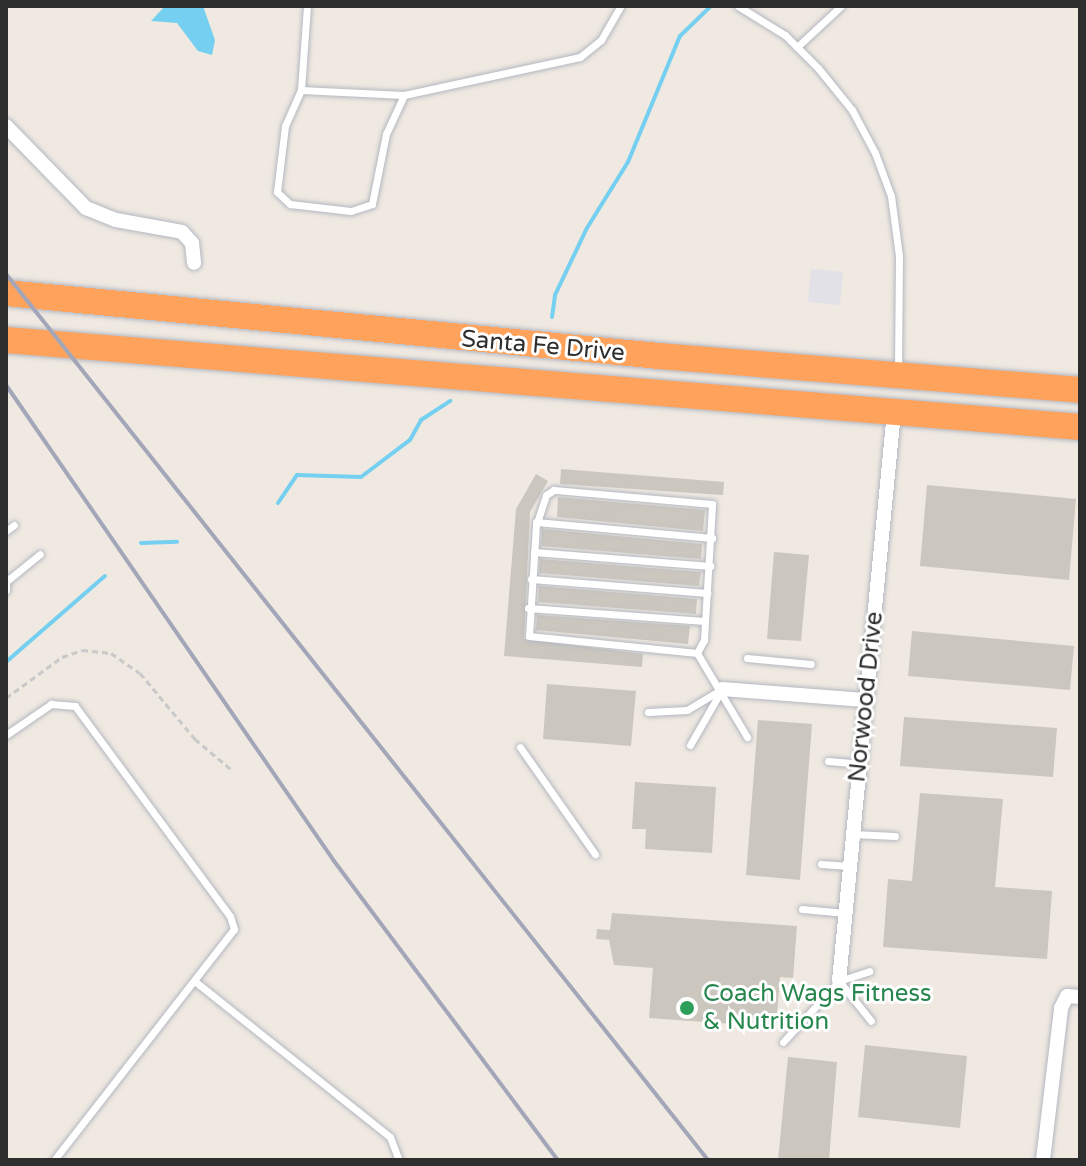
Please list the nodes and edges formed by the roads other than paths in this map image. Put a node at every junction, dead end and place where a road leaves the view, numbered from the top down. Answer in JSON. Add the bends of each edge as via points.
{"nodes":[{"id":1,"x":307,"y":6,"type":"edge"},
{"id":2,"x":621,"y":6,"type":"edge"},
{"id":3,"x":841,"y":6,"type":"edge"},
{"id":4,"x":740,"y":8,"type":"edge"},
{"id":5,"x":797,"y":47,"type":"junction"},
{"id":6,"x":301,"y":90,"type":"junction"},
{"id":7,"x":404,"y":95,"type":"junction"},
{"id":8,"x":6,"y":126,"type":"edge"},
{"id":9,"x":194,"y":263,"type":"dead end"},
{"id":10,"x":6,"y":293,"type":"edge"},
{"id":11,"x":6,"y":340,"type":"edge"},
{"id":12,"x":898,"y":374,"type":"junction"},
{"id":13,"x":970,"y":380,"type":"junction"},
{"id":14,"x":1080,"y":390,"type":"edge"},
{"id":15,"x":894,"y":412,"type":"junction"},
{"id":16,"x":1080,"y":427,"type":"edge"},
{"id":17,"x":536,"y":522,"type":"junction"},
{"id":18,"x":14,"y":525,"type":"dead end"},
{"id":19,"x":6,"y":531,"type":"edge"},
{"id":20,"x":712,"y":538,"type":"junction"},
{"id":21,"x":534,"y":552,"type":"junction"},
{"id":22,"x":40,"y":554,"type":"dead end"},
{"id":23,"x":710,"y":566,"type":"junction"},
{"id":24,"x":7,"y":579,"type":"edge"},
{"id":25,"x":531,"y":579,"type":"junction"},
{"id":26,"x":6,"y":590,"type":"edge"},
{"id":27,"x":707,"y":593,"type":"junction"},
{"id":28,"x":528,"y":608,"type":"junction"},
{"id":29,"x":705,"y":621,"type":"junction"},
{"id":30,"x":697,"y":653,"type":"junction"},
{"id":31,"x":747,"y":658,"type":"dead end"},
{"id":32,"x":811,"y":664,"type":"dead end"},
{"id":33,"x":722,"y":689,"type":"junction"},
{"id":34,"x":865,"y":700,"type":"junction"},
{"id":35,"x":648,"y":712,"type":"dead end"},
{"id":36,"x":6,"y":735,"type":"edge"},
{"id":37,"x":747,"y":737,"type":"dead end"},
{"id":38,"x":690,"y":745,"type":"dead end"},
{"id":39,"x":520,"y":747,"type":"dead end"},
{"id":40,"x":828,"y":761,"type":"dead end"},
{"id":41,"x":860,"y":764,"type":"junction"},
{"id":42,"x":853,"y":834,"type":"junction"},
{"id":43,"x":895,"y":836,"type":"dead end"},
{"id":44,"x":595,"y":854,"type":"dead end"},
{"id":45,"x":821,"y":864,"type":"dead end"},
{"id":46,"x":849,"y":866,"type":"junction"},
{"id":47,"x":802,"y":909,"type":"dead end"},
{"id":48,"x":846,"y":913,"type":"junction"},
{"id":49,"x":869,"y":971,"type":"dead end"},
{"id":50,"x":839,"y":981,"type":"junction"},
{"id":51,"x":197,"y":983,"type":"junction"},
{"id":52,"x":1080,"y":997,"type":"edge"},
{"id":53,"x":871,"y":1021,"type":"dead end"},
{"id":54,"x":783,"y":1042,"type":"dead end"},
{"id":55,"x":54,"y":1160,"type":"edge"},
{"id":56,"x":399,"y":1160,"type":"edge"},
{"id":57,"x":1043,"y":1160,"type":"edge"}],
"edges":[{"from":1,"to":6,"type":"lane"},
{"from":2,"to":7,"type":"lane","via":[[601,40],[580,57]]},
{"from":3,"to":5,"type":"lane"},
{"from":4,"to":5,"type":"lane"},
{"from":5,"to":12,"type":"lane","via":[[852,110],[891,196],[899,256]]},
{"from":6,"to":7,"type":"lane"},
{"from":6,"to":7,"type":"lane","via":[[285,126],[277,192],[290,204],[351,211],[372,204],[386,134]]},
{"from":8,"to":9,"type":"street","via":[[86,208],[116,220],[182,232],[192,243]]},
{"from":10,"to":12,"type":"highway","name":"Santa Fe Drive"},
{"from":11,"to":15,"type":"highway","name":"Santa Fe Drive"},
{"from":12,"to":13,"type":"highway","name":"Santa Fe Drive"},
{"from":13,"to":14,"type":"highway","name":"Santa Fe Drive"},
{"from":13,"to":15,"type":"highway","via":[[913,389]]},
{"from":15,"to":16,"type":"highway","name":"Santa Fe Drive"},
{"from":15,"to":34,"type":"street","name":"Norwood Drive"},
{"from":17,"to":20,"type":"lane"},
{"from":17,"to":20,"type":"lane","via":[[546,495],[554,490],[705,500],[713,510]]},
{"from":17,"to":21,"type":"lane"},
{"from":18,"to":19,"type":"lane"},
{"from":20,"to":23,"type":"lane"},
{"from":21,"to":23,"type":"lane"},
{"from":21,"to":25,"type":"lane"},
{"from":22,"to":24,"type":"lane"},
{"from":23,"to":27,"type":"lane"},
{"from":24,"to":26,"type":"lane"},
{"from":25,"to":27,"type":"lane"},
{"from":25,"to":28,"type":"lane"},
{"from":27,"to":29,"type":"lane"},
{"from":28,"to":29,"type":"lane"},
{"from":28,"to":30,"type":"lane","via":[[526,631],[533,638]]},
{"from":29,"to":30,"type":"lane"},
{"from":30,"to":33,"type":"lane"},
{"from":31,"to":32,"type":"lane"},
{"from":33,"to":34,"type":"street"},
{"from":33,"to":35,"type":"lane","via":[[687,710]]},
{"from":33,"to":37,"type":"lane"},
{"from":33,"to":38,"type":"lane"},
{"from":34,"to":41,"type":"street","name":"Norwood Drive"},
{"from":36,"to":51,"type":"lane","via":[[51,704],[75,706],[230,916],[234,929]]},
{"from":39,"to":44,"type":"lane"},
{"from":40,"to":41,"type":"lane"},
{"from":41,"to":42,"type":"street","name":"Norwood Drive"},
{"from":42,"to":43,"type":"lane"},
{"from":42,"to":46,"type":"street","name":"Norwood Drive"},
{"from":45,"to":46,"type":"lane"},
{"from":46,"to":48,"type":"street","name":"Norwood Drive"},
{"from":47,"to":48,"type":"lane"},
{"from":48,"to":50,"type":"street","name":"Norwood Drive"},
{"from":49,"to":50,"type":"lane"},
{"from":50,"to":53,"type":"lane"},
{"from":50,"to":54,"type":"lane"},
{"from":51,"to":55,"type":"lane"},
{"from":51,"to":56,"type":"lane","via":[[390,1137]]},
{"from":52,"to":57,"type":"street","via":[[1067,996],[1061,1008]]}]}
